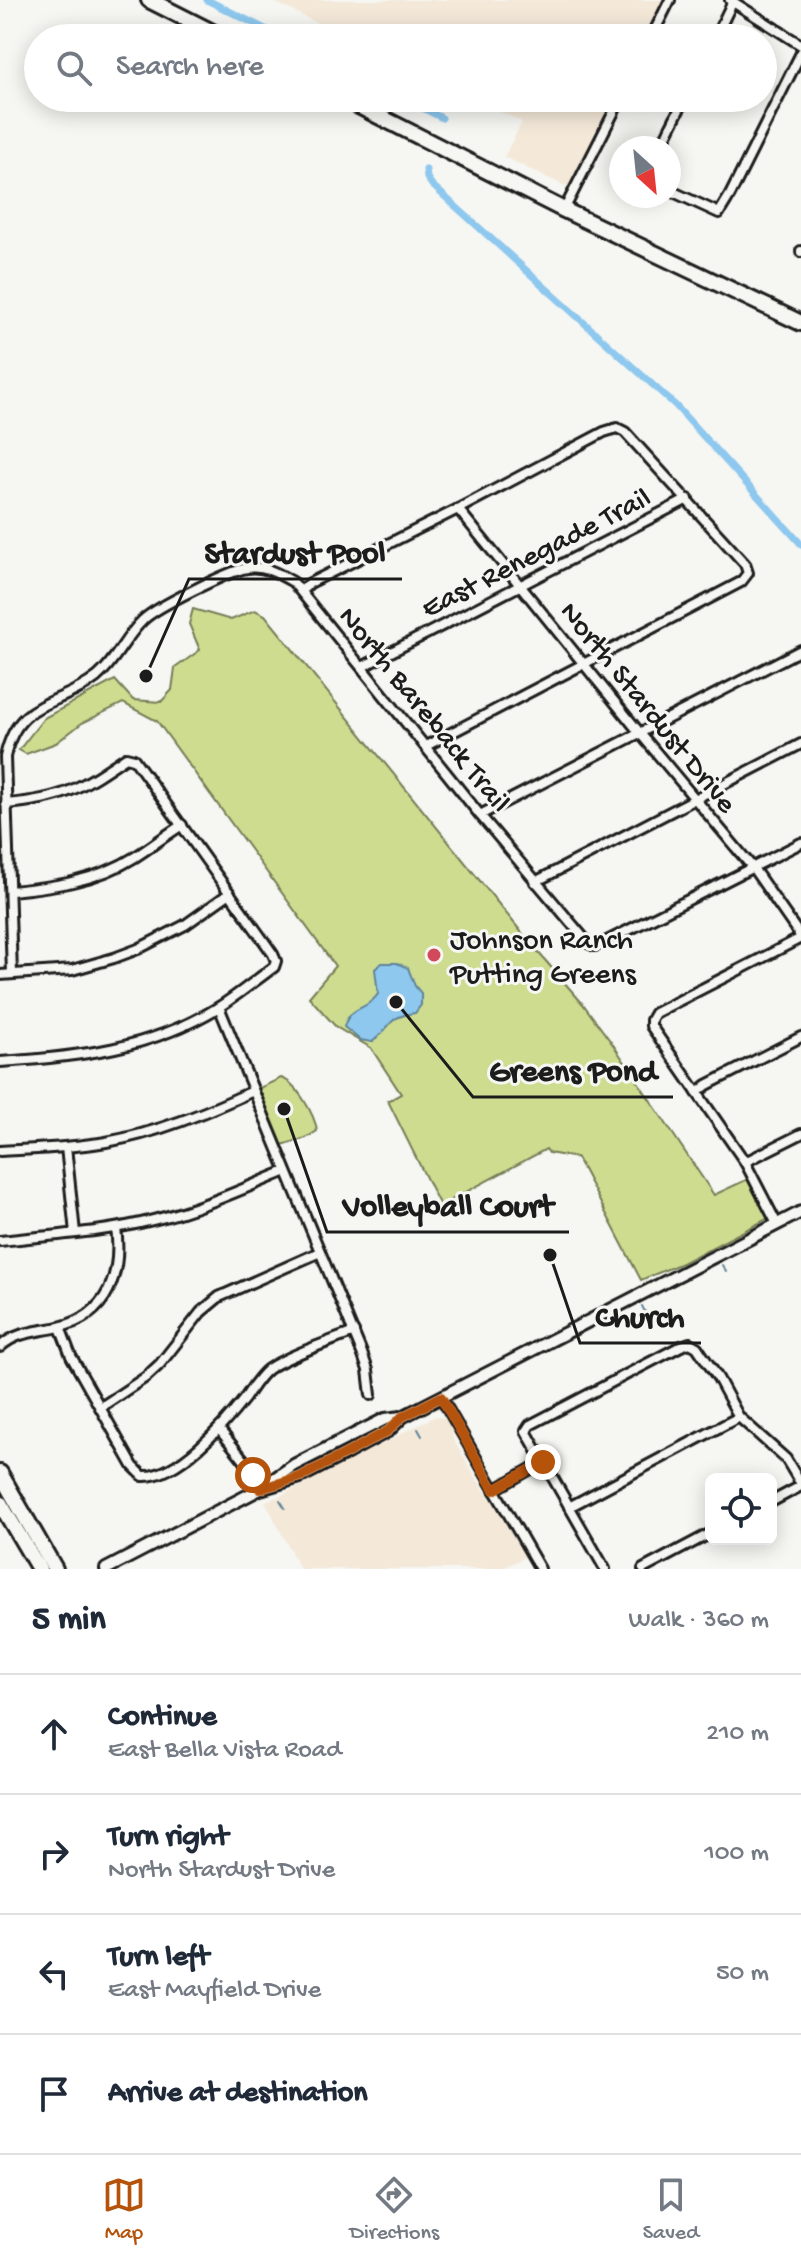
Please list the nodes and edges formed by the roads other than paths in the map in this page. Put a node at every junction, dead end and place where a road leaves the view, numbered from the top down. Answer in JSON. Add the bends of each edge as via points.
{"nodes":[{"id":1,"x":149,"y":0,"type":"edge"},
{"id":2,"x":670,"y":0,"type":"edge"},
{"id":3,"x":732,"y":1,"type":"edge"},
{"id":4,"x":196,"y":24,"type":"edge"},
{"id":5,"x":658,"y":24,"type":"edge"},
{"id":6,"x":721,"y":24,"type":"edge"},
{"id":7,"x":768,"y":24,"type":"edge"},
{"id":8,"x":777,"y":30,"type":"edge"},
{"id":9,"x":801,"y":45,"type":"edge"},
{"id":10,"x":801,"y":53,"type":"edge"},
{"id":11,"x":777,"y":101,"type":"edge"},
{"id":12,"x":371,"y":112,"type":"edge"},
{"id":13,"x":614,"y":112,"type":"edge"},
{"id":14,"x":678,"y":112,"type":"edge"},
{"id":15,"x":772,"y":112,"type":"edge"},
{"id":16,"x":666,"y":136,"type":"edge"},
{"id":17,"x":681,"y":196,"type":"edge"},
{"id":18,"x":564,"y":210,"type":"junction"},
{"id":19,"x":801,"y":323,"type":"edge"},
{"id":20,"x":688,"y":499,"type":"junction"},
{"id":21,"x":458,"y":509,"type":"junction"},
{"id":22,"x":521,"y":585,"type":"junction"},
{"id":23,"x":301,"y":591,"type":"junction"},
{"id":24,"x":801,"y":650,"type":"edge"},
{"id":25,"x":583,"y":664,"type":"junction"},
{"id":26,"x":362,"y":667,"type":"junction"},
{"id":27,"x":639,"y":732,"type":"junction"},
{"id":28,"x":801,"y":744,"type":"edge"},
{"id":29,"x":426,"y":746,"type":"junction"},
{"id":30,"x":3,"y":757,"type":"edge"},
{"id":31,"x":696,"y":800,"type":"junction"},
{"id":32,"x":6,"y":804,"type":"junction"},
{"id":33,"x":480,"y":815,"type":"junction"},
{"id":34,"x":182,"y":825,"type":"junction"},
{"id":35,"x":801,"y":843,"type":"edge"},
{"id":36,"x":4,"y":848,"type":"edge"},
{"id":37,"x":753,"y":868,"type":"junction"},
{"id":38,"x":535,"y":882,"type":"junction"},
{"id":39,"x":10,"y":891,"type":"junction"},
{"id":40,"x":230,"y":893,"type":"junction"},
{"id":41,"x":801,"y":938,"type":"edge"},
{"id":42,"x":12,"y":974,"type":"junction"},
{"id":43,"x":0,"y":975,"type":"edge"},
{"id":44,"x":219,"y":1007,"type":"junction"},
{"id":45,"x":801,"y":1037,"type":"edge"},
{"id":46,"x":0,"y":1062,"type":"edge"},
{"id":47,"x":253,"y":1091,"type":"junction"},
{"id":48,"x":697,"y":1093,"type":"junction"},
{"id":49,"x":801,"y":1134,"type":"edge"},
{"id":50,"x":66,"y":1147,"type":"junction"},
{"id":51,"x":0,"y":1151,"type":"edge"},
{"id":52,"x":745,"y":1162,"type":"junction"},
{"id":53,"x":286,"y":1171,"type":"junction"},
{"id":54,"x":801,"y":1212,"type":"edge"},
{"id":55,"x":777,"y":1224,"type":"junction"},
{"id":56,"x":116,"y":1228,"type":"junction"},
{"id":57,"x":75,"y":1233,"type":"junction"},
{"id":58,"x":0,"y":1241,"type":"edge"},
{"id":59,"x":320,"y":1252,"type":"junction"},
{"id":60,"x":60,"y":1327,"type":"junction"},
{"id":61,"x":354,"y":1332,"type":"junction"},
{"id":62,"x":0,"y":1347,"type":"edge"},
{"id":63,"x":371,"y":1395,"type":"dead end"},
{"id":64,"x":441,"y":1397,"type":"junction"},
{"id":65,"x":101,"y":1407,"type":"junction"},
{"id":66,"x":739,"y":1417,"type":"junction"},
{"id":67,"x":219,"y":1429,"type":"junction"},
{"id":68,"x":543,"y":1462,"type":"junction"},
{"id":69,"x":0,"y":1473,"type":"edge"},
{"id":70,"x":801,"y":1485,"type":"edge"},
{"id":71,"x":260,"y":1489,"type":"junction"},
{"id":72,"x":494,"y":1490,"type":"junction"},
{"id":73,"x":777,"y":1499,"type":"edge"},
{"id":74,"x":0,"y":1503,"type":"edge"},
{"id":75,"x":569,"y":1507,"type":"junction"},
{"id":76,"x":705,"y":1536,"type":"edge"},
{"id":77,"x":39,"y":1569,"type":"edge"},
{"id":78,"x":55,"y":1569,"type":"edge"},
{"id":79,"x":106,"y":1569,"type":"edge"},
{"id":80,"x":540,"y":1569,"type":"edge"},
{"id":81,"x":605,"y":1569,"type":"edge"},
{"id":82,"x":643,"y":1569,"type":"edge"}],
"edges":[{"from":1,"to":4,"type":"main road"},
{"from":2,"to":5,"type":"street"},
{"from":3,"to":6,"type":"street"},
{"from":3,"to":7,"type":"street"},
{"from":8,"to":9,"type":"street"},
{"from":10,"to":11,"type":"street"},
{"from":12,"to":18,"type":"main road"},
{"from":13,"to":18,"type":"street"},
{"from":14,"to":16,"type":"street"},
{"from":15,"to":17,"type":"street","via":[[719,213]]},
{"from":18,"to":19,"type":"main road"},
{"from":20,"to":21,"type":"street","via":[[617,428]]},
{"from":20,"to":22,"type":"street","name":"East Renegade Trail"},
{"from":20,"to":25,"type":"street","via":[[748,573],[741,582]]},
{"from":21,"to":22,"type":"street","name":"North Stardust Drive"},
{"from":21,"to":23,"type":"street"},
{"from":22,"to":25,"type":"street","name":"North Stardust Drive"},
{"from":22,"to":26,"type":"street","name":"East Renegade Trail"},
{"from":23,"to":26,"type":"street","name":"North Bareback Trail"},
{"from":23,"to":30,"type":"street","name":"North Bareback Trail","via":[[275,572],[246,568],[149,615],[107,669],[21,719]]},
{"from":24,"to":27,"type":"street"},
{"from":25,"to":27,"type":"street","name":"North Stardust Drive"},
{"from":25,"to":29,"type":"street"},
{"from":26,"to":29,"type":"street","name":"North Bareback Trail"},
{"from":27,"to":31,"type":"street","name":"North Stardust Drive"},
{"from":27,"to":33,"type":"street"},
{"from":28,"to":31,"type":"street"},
{"from":29,"to":33,"type":"street","name":"North Bareback Trail"},
{"from":30,"to":32,"type":"street"},
{"from":31,"to":37,"type":"street","name":"North Stardust Drive"},
{"from":31,"to":38,"type":"street"},
{"from":32,"to":34,"type":"street","via":[[72,792],[126,757],[134,759]]},
{"from":32,"to":36,"type":"street"},
{"from":33,"to":38,"type":"street","name":"North Bareback Trail"},
{"from":34,"to":39,"type":"street","via":[[112,869],[68,884]]},
{"from":34,"to":40,"type":"street"},
{"from":35,"to":37,"type":"street"},
{"from":36,"to":39,"type":"street"},
{"from":37,"to":38,"type":"street","name":"North Bareback Trail","via":[[595,946]]},
{"from":37,"to":41,"type":"street","name":"North Stardust Drive"},
{"from":39,"to":42,"type":"street"},
{"from":40,"to":42,"type":"street","via":[[185,925],[114,958],[72,970]]},
{"from":40,"to":44,"type":"street","via":[[276,961]]},
{"from":41,"to":48,"type":"street","via":[[655,1013],[651,1026]]},
{"from":42,"to":43,"type":"street"},
{"from":44,"to":46,"type":"street","via":[[148,1040],[112,1050]]},
{"from":44,"to":47,"type":"street"},
{"from":45,"to":48,"type":"street"},
{"from":47,"to":50,"type":"street","via":[[168,1127]]},
{"from":47,"to":53,"type":"street"},
{"from":48,"to":52,"type":"street"},
{"from":49,"to":52,"type":"street"},
{"from":50,"to":51,"type":"street"},
{"from":50,"to":57,"type":"street"},
{"from":52,"to":55,"type":"street"},
{"from":53,"to":56,"type":"street","via":[[185,1211]]},
{"from":53,"to":59,"type":"street"},
{"from":54,"to":55,"type":"street"},
{"from":55,"to":64,"type":"street"},
{"from":56,"to":57,"type":"street"},
{"from":56,"to":60,"type":"street","via":[[114,1282],[98,1305]]},
{"from":57,"to":58,"type":"street"},
{"from":59,"to":61,"type":"street"},
{"from":59,"to":65,"type":"street","via":[[219,1297],[160,1364]]},
{"from":60,"to":62,"type":"street","via":[[18,1335]]},
{"from":60,"to":65,"type":"street"},
{"from":61,"to":63,"type":"street"},
{"from":61,"to":67,"type":"street","via":[[265,1371]]},
{"from":64,"to":71,"type":"street","via":[[300,1477]]},
{"from":64,"to":72,"type":"street"},
{"from":65,"to":67,"type":"street","via":[[143,1476],[177,1464]]},
{"from":66,"to":68,"type":"street","via":[[718,1378],[690,1343],[530,1425],[526,1431]]},
{"from":66,"to":70,"type":"street","via":[[786,1459]]},
{"from":66,"to":75,"type":"street"},
{"from":67,"to":71,"type":"street"},
{"from":68,"to":72,"type":"street"},
{"from":68,"to":75,"type":"street"},
{"from":69,"to":78,"type":"main road"},
{"from":70,"to":73,"type":"street"},
{"from":71,"to":79,"type":"street"},
{"from":72,"to":80,"type":"street"},
{"from":74,"to":77,"type":"main road"},
{"from":75,"to":81,"type":"street"},
{"from":76,"to":82,"type":"street"}]}
